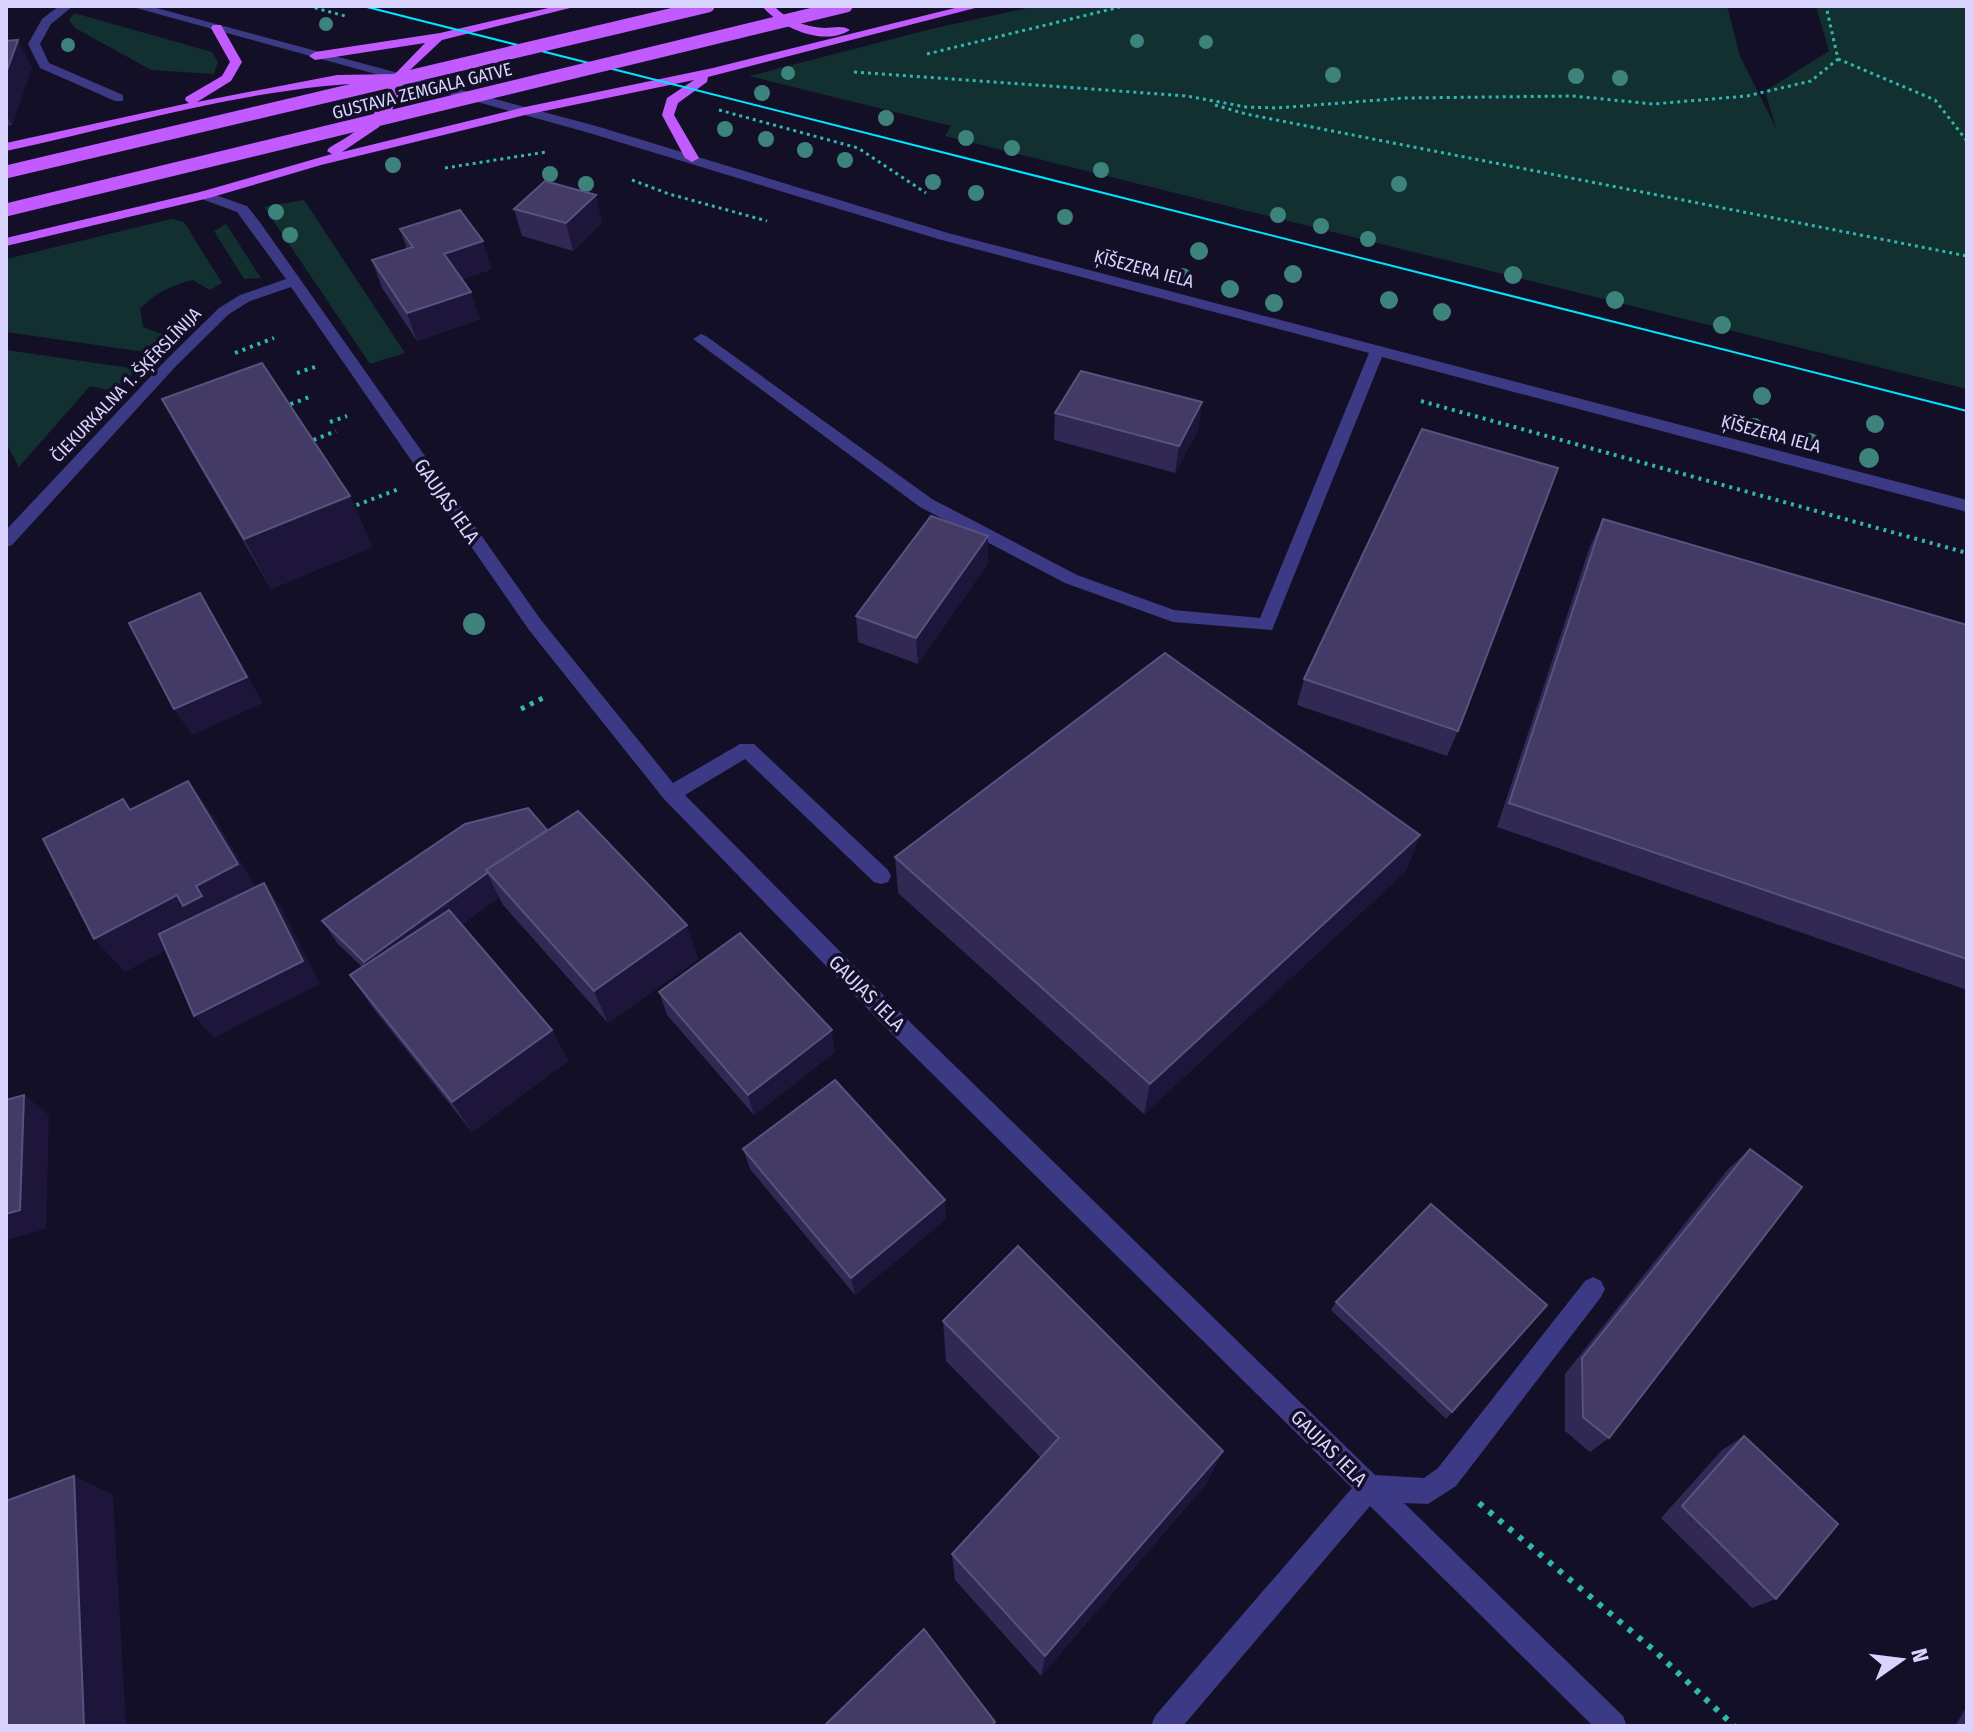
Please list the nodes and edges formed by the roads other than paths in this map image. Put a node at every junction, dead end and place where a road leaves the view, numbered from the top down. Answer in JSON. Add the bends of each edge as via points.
{"nodes":[{"id":1,"x":67,"y":6,"type":"edge"},
{"id":2,"x":135,"y":6,"type":"edge"},
{"id":3,"x":572,"y":6,"type":"edge"},
{"id":4,"x":708,"y":6,"type":"edge"},
{"id":5,"x":768,"y":6,"type":"edge"},
{"id":6,"x":846,"y":6,"type":"edge"},
{"id":7,"x":977,"y":6,"type":"edge"},
{"id":8,"x":942,"y":15,"type":"junction"},
{"id":9,"x":217,"y":28,"type":"junction"},
{"id":10,"x":440,"y":37,"type":"junction"},
{"id":11,"x":315,"y":56,"type":"junction"},
{"id":12,"x":713,"y":72,"type":"junction"},
{"id":13,"x":399,"y":78,"type":"junction"},
{"id":14,"x":119,"y":98,"type":"dead end"},
{"id":15,"x":525,"y":111,"type":"junction"},
{"id":16,"x":165,"y":112,"type":"junction"},
{"id":17,"x":6,"y":147,"type":"edge"},
{"id":18,"x":692,"y":158,"type":"junction"},
{"id":19,"x":317,"y":162,"type":"junction"},
{"id":20,"x":6,"y":172,"type":"edge"},
{"id":21,"x":204,"y":195,"type":"junction"},
{"id":22,"x":6,"y":210,"type":"edge"},
{"id":23,"x":6,"y":242,"type":"edge"},
{"id":24,"x":292,"y":282,"type":"junction"},
{"id":25,"x":701,"y":339,"type":"dead end"},
{"id":26,"x":1377,"y":351,"type":"junction"},
{"id":27,"x":1967,"y":506,"type":"edge"},
{"id":28,"x":6,"y":541,"type":"edge"},
{"id":29,"x":671,"y":794,"type":"junction"},
{"id":30,"x":881,"y":876,"type":"dead end"},
{"id":31,"x":1593,"y":1289,"type":"dead end"},
{"id":32,"x":1369,"y":1488,"type":"junction"},
{"id":33,"x":1165,"y":1726,"type":"edge"},
{"id":34,"x":1613,"y":1726,"type":"edge"}],
"edges":[{"from":1,"to":14,"type":"street","via":[[46,22],[34,44],[44,65]]},
{"from":2,"to":9,"type":"street"},
{"from":3,"to":10,"type":"main road"},
{"from":4,"to":20,"type":"main road","name":"GUSTAVA ZEMGALA GATVE","bridge":true},
{"from":5,"to":8,"type":"main road","via":[[795,26],[830,33]]},
{"from":6,"to":22,"type":"main road","name":"GUSTAVA ZEMGALA GATVE","bridge":true},
{"from":7,"to":8,"type":"main road"},
{"from":8,"to":12,"type":"main road"},
{"from":9,"to":11,"type":"street"},
{"from":9,"to":16,"type":"main road","via":[[236,62],[227,78]]},
{"from":10,"to":11,"type":"main road"},
{"from":10,"to":13,"type":"main road","via":[[412,58]]},
{"from":11,"to":13,"type":"street","name":"ĶĪŠEZERA IELA"},
{"from":12,"to":15,"type":"main road"},
{"from":12,"to":18,"type":"main road","via":[[672,101],[668,115]]},
{"from":13,"to":15,"type":"street","name":"ĶĪŠEZERA IELA"},
{"from":13,"to":16,"type":"main road","via":[[337,79]]},
{"from":13,"to":19,"type":"main road","via":[[390,103],[370,129]]},
{"from":15,"to":18,"type":"street","name":"ĶĪŠEZERA IELA"},
{"from":15,"to":19,"type":"main road"},
{"from":16,"to":17,"type":"main road"},
{"from":18,"to":26,"type":"street","name":"ĶĪŠEZERA IELA","via":[[943,236]]},
{"from":19,"to":21,"type":"main road"},
{"from":21,"to":23,"type":"main road"},
{"from":21,"to":24,"type":"street","name":"GAUJAS IELA","via":[[242,209]]},
{"from":24,"to":28,"type":"street","name":"ČIEKURKALNA 1. ŠĶĒRSLĪNIJA","via":[[224,311]]},
{"from":24,"to":29,"type":"street","name":"GAUJAS IELA","via":[[577,681]]},
{"from":25,"to":26,"type":"street","via":[[926,503],[1071,579],[1173,616],[1266,625]]},
{"from":26,"to":27,"type":"street","name":"ĶĪŠEZERA IELA"},
{"from":29,"to":30,"type":"street","via":[[747,749]]},
{"from":29,"to":32,"type":"street","name":"GAUJAS IELA"},
{"from":31,"to":32,"type":"street","via":[[1447,1477],[1428,1491]]},
{"from":32,"to":33,"type":"street"},
{"from":32,"to":34,"type":"street","name":"GAUJAS IELA"}]}
